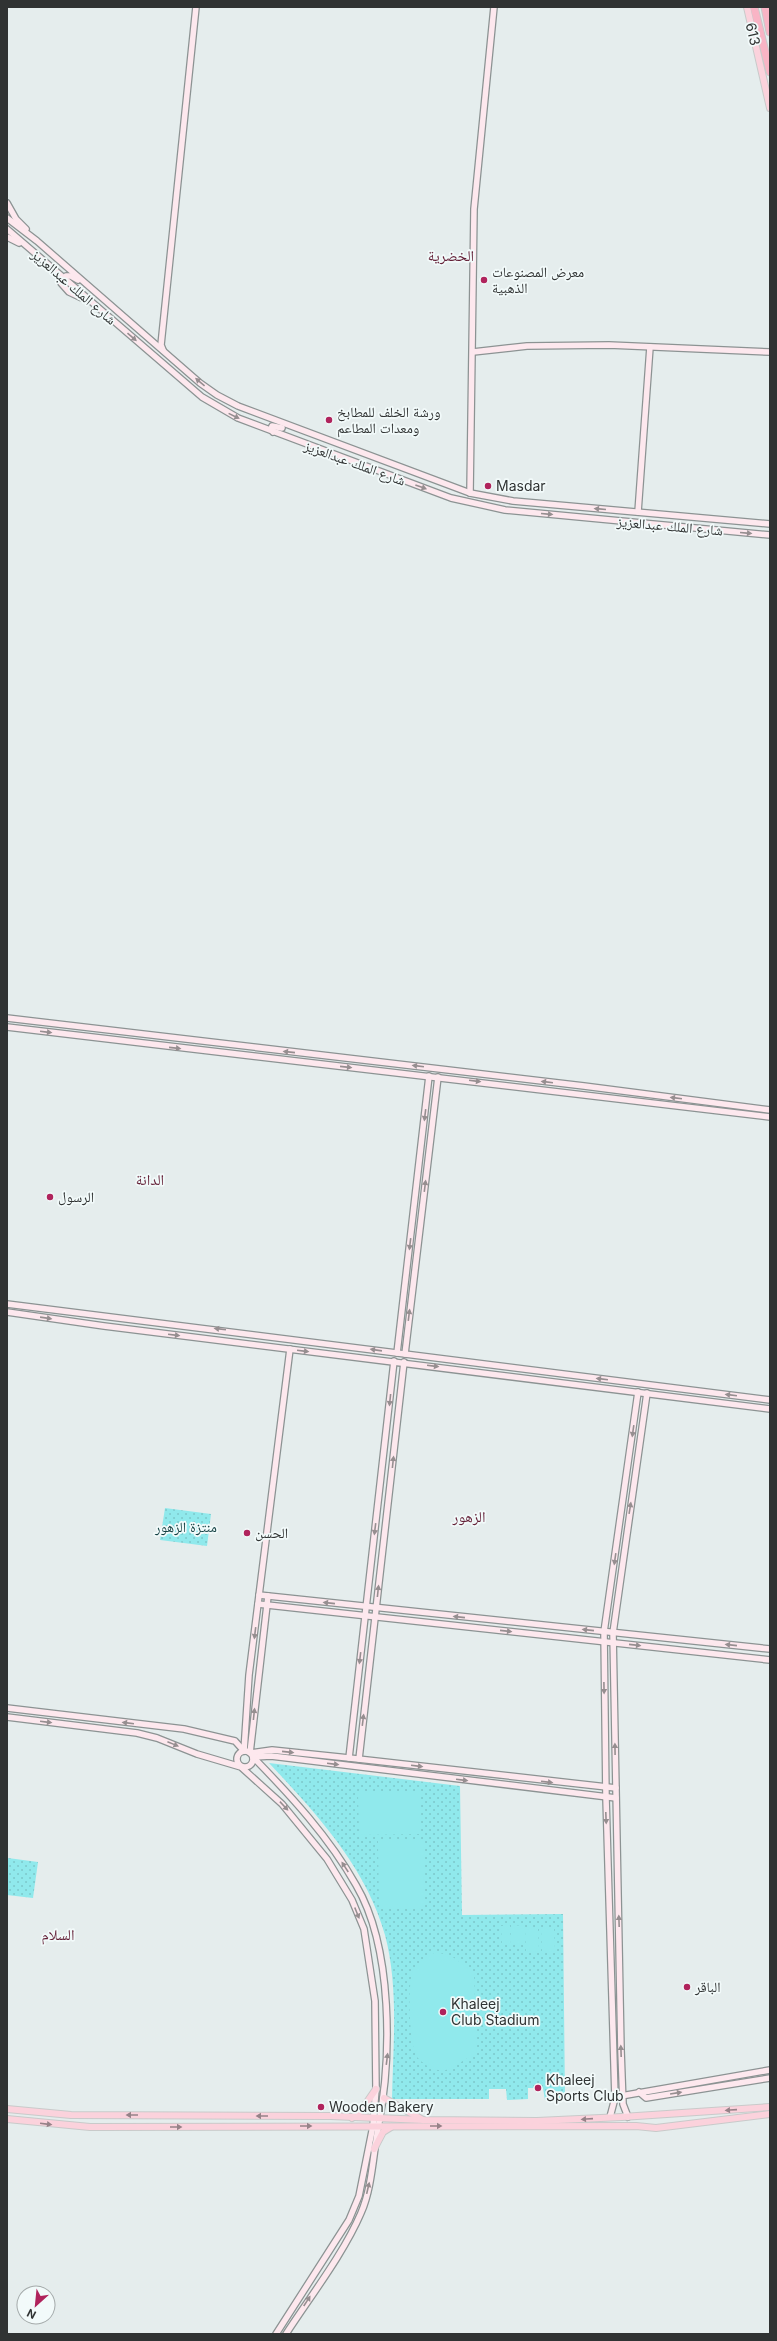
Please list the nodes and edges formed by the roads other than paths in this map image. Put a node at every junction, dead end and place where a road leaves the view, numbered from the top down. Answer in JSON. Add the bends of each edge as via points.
{"nodes":[{"id":1,"x":196,"y":7,"type":"edge"},
{"id":2,"x":494,"y":7,"type":"edge"},
{"id":3,"x":747,"y":7,"type":"edge"},
{"id":4,"x":754,"y":7,"type":"edge"},
{"id":5,"x":765,"y":7,"type":"edge"},
{"id":6,"x":770,"y":32,"type":"edge"},
{"id":7,"x":770,"y":72,"type":"edge"},
{"id":8,"x":770,"y":108,"type":"edge"},
{"id":9,"x":7,"y":203,"type":"edge"},
{"id":10,"x":7,"y":218,"type":"edge"},
{"id":11,"x":7,"y":229,"type":"edge"},
{"id":12,"x":7,"y":237,"type":"edge"},
{"id":13,"x":37,"y":241,"type":"junction"},
{"id":14,"x":28,"y":247,"type":"junction"},
{"id":15,"x":63,"y":278,"type":"junction"},
{"id":16,"x":124,"y":316,"type":"junction"},
{"id":17,"x":162,"y":332,"type":"junction"},
{"id":18,"x":147,"y":336,"type":"junction"},
{"id":19,"x":650,"y":347,"type":"junction"},
{"id":20,"x":163,"y":350,"type":"junction"},
{"id":21,"x":472,"y":352,"type":"junction"},
{"id":22,"x":770,"y":352,"type":"edge"},
{"id":23,"x":273,"y":432,"type":"junction"},
{"id":24,"x":328,"y":441,"type":"junction"},
{"id":25,"x":470,"y":493,"type":"junction"},
{"id":26,"x":638,"y":512,"type":"junction"},
{"id":27,"x":770,"y":524,"type":"edge"},
{"id":28,"x":770,"y":535,"type":"edge"},
{"id":29,"x":7,"y":1018,"type":"edge"},
{"id":30,"x":7,"y":1027,"type":"edge"},
{"id":31,"x":429,"y":1076,"type":"junction"},
{"id":32,"x":438,"y":1077,"type":"junction"},
{"id":33,"x":770,"y":1110,"type":"edge"},
{"id":34,"x":770,"y":1116,"type":"edge"},
{"id":35,"x":7,"y":1304,"type":"edge"},
{"id":36,"x":7,"y":1312,"type":"edge"},
{"id":37,"x":245,"y":1332,"type":"junction"},
{"id":38,"x":265,"y":1335,"type":"junction"},
{"id":39,"x":240,"y":1342,"type":"junction"},
{"id":40,"x":261,"y":1345,"type":"junction"},
{"id":41,"x":290,"y":1349,"type":"junction"},
{"id":42,"x":397,"y":1353,"type":"junction"},
{"id":43,"x":405,"y":1354,"type":"junction"},
{"id":44,"x":394,"y":1361,"type":"junction"},
{"id":45,"x":404,"y":1362,"type":"junction"},
{"id":46,"x":638,"y":1392,"type":"junction"},
{"id":47,"x":647,"y":1393,"type":"junction"},
{"id":48,"x":770,"y":1400,"type":"edge"},
{"id":49,"x":770,"y":1409,"type":"edge"},
{"id":50,"x":259,"y":1594,"type":"junction"},
{"id":51,"x":268,"y":1596,"type":"junction"},
{"id":52,"x":258,"y":1604,"type":"junction"},
{"id":53,"x":267,"y":1605,"type":"junction"},
{"id":54,"x":366,"y":1607,"type":"junction"},
{"id":55,"x":376,"y":1608,"type":"junction"},
{"id":56,"x":365,"y":1616,"type":"junction"},
{"id":57,"x":375,"y":1617,"type":"junction"},
{"id":58,"x":604,"y":1632,"type":"junction"},
{"id":59,"x":613,"y":1633,"type":"junction"},
{"id":60,"x":604,"y":1642,"type":"junction"},
{"id":61,"x":614,"y":1643,"type":"junction"},
{"id":62,"x":770,"y":1650,"type":"edge"},
{"id":63,"x":770,"y":1660,"type":"edge"},
{"id":64,"x":7,"y":1708,"type":"edge"},
{"id":65,"x":7,"y":1717,"type":"edge"},
{"id":66,"x":249,"y":1754,"type":"junction"},
{"id":67,"x":349,"y":1758,"type":"junction"},
{"id":68,"x":359,"y":1759,"type":"junction"},
{"id":69,"x":241,"y":1767,"type":"junction"},
{"id":70,"x":616,"y":1788,"type":"junction"},
{"id":71,"x":606,"y":1789,"type":"junction"},
{"id":72,"x":606,"y":1798,"type":"junction"},
{"id":73,"x":616,"y":1798,"type":"junction"},
{"id":74,"x":770,"y":2070,"type":"edge"},
{"id":75,"x":770,"y":2078,"type":"edge"},
{"id":76,"x":376,"y":2089,"type":"junction"},
{"id":77,"x":639,"y":2092,"type":"junction"},
{"id":78,"x":624,"y":2094,"type":"junction"},
{"id":79,"x":384,"y":2098,"type":"junction"},
{"id":80,"x":615,"y":2098,"type":"junction"},
{"id":81,"x":770,"y":2107,"type":"edge"},
{"id":82,"x":7,"y":2109,"type":"edge"},
{"id":83,"x":770,"y":2114,"type":"edge"},
{"id":84,"x":610,"y":2117,"type":"junction"},
{"id":85,"x":628,"y":2117,"type":"junction"},
{"id":86,"x":351,"y":2118,"type":"junction"},
{"id":87,"x":373,"y":2118,"type":"junction"},
{"id":88,"x":382,"y":2118,"type":"junction"},
{"id":89,"x":7,"y":2119,"type":"edge"},
{"id":90,"x":424,"y":2120,"type":"junction"},
{"id":91,"x":376,"y":2126,"type":"junction"},
{"id":92,"x":393,"y":2126,"type":"junction"},
{"id":93,"x":374,"y":2150,"type":"junction"},
{"id":94,"x":276,"y":2334,"type":"edge"},
{"id":95,"x":286,"y":2334,"type":"edge"}],
"edges":[{"from":1,"to":17,"type":"street"},
{"from":2,"to":21,"type":"street","via":[[474,209]]},
{"from":3,"to":8,"type":"main road","name":"613"},
{"from":4,"to":7,"type":"highway"},
{"from":5,"to":6,"type":"highway","number":"613"},
{"from":9,"to":13,"type":"street","via":[[16,219]]},
{"from":10,"to":13,"type":"street","name":"شارع الملك عبدالعزيز"},
{"from":11,"to":14,"type":"street","name":"شارع الملك عبدالعزيز"},
{"from":12,"to":14,"type":"street"},
{"from":13,"to":16,"type":"street","name":"شارع الملك عبدالعزيز"},
{"from":14,"to":15,"type":"street","name":"شارع الملك عبدالعزيز"},
{"from":15,"to":16,"type":"street","via":[[74,277],[105,304]]},
{"from":15,"to":23,"type":"street","name":"شارع الملك عبدالعزيز","one_way":true,"via":[[202,397],[238,418]]},
{"from":16,"to":18,"type":"street","name":"شارع الملك عبدالعزيز"},
{"from":17,"to":18,"type":"street","via":[[157,339]]},
{"from":17,"to":20,"type":"street"},
{"from":18,"to":20,"type":"street","name":"شارع الملك عبدالعزيز"},
{"from":19,"to":21,"type":"street","via":[[526,346]]},
{"from":19,"to":22,"type":"street"},
{"from":19,"to":26,"type":"street"},
{"from":24,"to":20,"type":"street","name":"شارع الملك عبدالعزيز","one_way":true,"via":[[227,401],[200,383]]},
{"from":21,"to":25,"type":"street"},
{"from":23,"to":24,"type":"street","via":[[271,427],[276,426],[312,439]]},
{"from":23,"to":28,"type":"street","name":"شارع الملك عبدالعزيز","one_way":true,"via":[[478,506]]},
{"from":24,"to":25,"type":"street","name":"شارع الملك عبدالعزيز"},
{"from":26,"to":25,"type":"street","name":"شارع الملك عبدالعزيز","one_way":true,"via":[[513,501]]},
{"from":26,"to":27,"type":"street","name":"شارع الملك عبدالعزيز"},
{"from":33,"to":29,"type":"street","one_way":true},
{"from":30,"to":31,"type":"street","one_way":true},
{"from":31,"to":32,"type":"street"},
{"from":31,"to":42,"type":"street","one_way":true},
{"from":32,"to":34,"type":"street","one_way":true},
{"from":43,"to":32,"type":"street","one_way":true},
{"from":37,"to":35,"type":"street","one_way":true},
{"from":36,"to":39,"type":"street","one_way":true},
{"from":37,"to":38,"type":"street"},
{"from":37,"to":39,"type":"street","via":[[246,1338]]},
{"from":38,"to":40,"type":"street","via":[[259,1340]]},
{"from":42,"to":38,"type":"street","one_way":true},
{"from":39,"to":40,"type":"street"},
{"from":40,"to":41,"type":"street"},
{"from":41,"to":44,"type":"street","one_way":true},
{"from":41,"to":50,"type":"street"},
{"from":42,"to":43,"type":"street"},
{"from":48,"to":43,"type":"street","one_way":true},
{"from":44,"to":45,"type":"street"},
{"from":44,"to":54,"type":"street","one_way":true},
{"from":45,"to":46,"type":"street","one_way":true},
{"from":55,"to":45,"type":"street","one_way":true},
{"from":46,"to":47,"type":"street"},
{"from":46,"to":58,"type":"street","one_way":true},
{"from":47,"to":49,"type":"street"},
{"from":59,"to":47,"type":"street","one_way":true},
{"from":50,"to":51,"type":"street"},
{"from":50,"to":52,"type":"street"},
{"from":51,"to":53,"type":"street"},
{"from":54,"to":51,"type":"street","one_way":true},
{"from":52,"to":53,"type":"street"},
{"from":52,"to":66,"type":"street","one_way":true,"via":[[249,1675]]},
{"from":53,"to":56,"type":"street"},
{"from":66,"to":53,"type":"street","one_way":true},
{"from":54,"to":55,"type":"street"},
{"from":54,"to":56,"type":"street"},
{"from":55,"to":57,"type":"street"},
{"from":58,"to":55,"type":"street","one_way":true},
{"from":56,"to":57,"type":"street"},
{"from":56,"to":67,"type":"street","one_way":true},
{"from":57,"to":60,"type":"street","one_way":true},
{"from":68,"to":57,"type":"street","one_way":true},
{"from":58,"to":59,"type":"street"},
{"from":58,"to":60,"type":"street"},
{"from":59,"to":61,"type":"street"},
{"from":62,"to":59,"type":"street","one_way":true},
{"from":60,"to":61,"type":"street"},
{"from":60,"to":71,"type":"street","one_way":true},
{"from":61,"to":63,"type":"street","one_way":true},
{"from":70,"to":61,"type":"street","one_way":true},
{"from":66,"to":64,"type":"street","one_way":true,"via":[[235,1741],[184,1729]]},
{"from":65,"to":69,"type":"street","one_way":true,"via":[[137,1732]]},
{"from":66,"to":67,"type":"street","one_way":true,"via":[[272,1750]]},
{"from":66,"to":69,"type":"street","via":[[237,1758],[237,1763]]},
{"from":66,"to":69,"type":"street","via":[[253,1762],[249,1767]]},
{"from":66,"to":72,"type":"street","one_way":true},
{"from":79,"to":66,"type":"street","one_way":true,"via":[[388,2049],[382,1972],[374,1929],[357,1886],[330,1844],[278,1783]]},
{"from":67,"to":68,"type":"street"},
{"from":68,"to":71,"type":"street","one_way":true},
{"from":69,"to":76,"type":"street","one_way":true,"via":[[302,1826],[327,1859],[352,1900],[364,1929],[375,2001]]},
{"from":70,"to":71,"type":"street"},
{"from":70,"to":73,"type":"street"},
{"from":71,"to":72,"type":"street"},
{"from":72,"to":73,"type":"street"},
{"from":72,"to":80,"type":"street","one_way":true},
{"from":78,"to":73,"type":"street","one_way":true},
{"from":74,"to":77,"type":"street"},
{"from":77,"to":75,"type":"street","one_way":true,"via":[[646,2098]]},
{"from":76,"to":86,"type":"main road","via":[[362,2111]]},
{"from":76,"to":87,"type":"street"},
{"from":77,"to":78,"type":"street"},
{"from":78,"to":80,"type":"street"},
{"from":78,"to":85,"type":"street","via":[[623,2104]]},
{"from":79,"to":88,"type":"street"},
{"from":79,"to":90,"type":"main road"},
{"from":80,"to":84,"type":"street"},
{"from":81,"to":85,"type":"main road","one_way":true},
{"from":86,"to":82,"type":"main road","one_way":true,"via":[[71,2115]]},
{"from":92,"to":83,"type":"main road","one_way":true,"via":[[656,2128]]},
{"from":84,"to":85,"type":"main road"},
{"from":84,"to":90,"type":"main road","one_way":true,"via":[[537,2121]]},
{"from":86,"to":87,"type":"main road"},
{"from":87,"to":88,"type":"main road"},
{"from":87,"to":91,"type":"street"},
{"from":88,"to":90,"type":"main road"},
{"from":88,"to":91,"type":"street"},
{"from":89,"to":91,"type":"main road","one_way":true,"via":[[90,2127]]},
{"from":91,"to":92,"type":"main road"},
{"from":91,"to":93,"type":"street"},
{"from":91,"to":94,"type":"street","via":[[359,2196],[349,2220]]},
{"from":92,"to":93,"type":"main road","via":[[383,2132]]},
{"from":95,"to":93,"type":"street","one_way":true,"via":[[362,2212]]}]}
